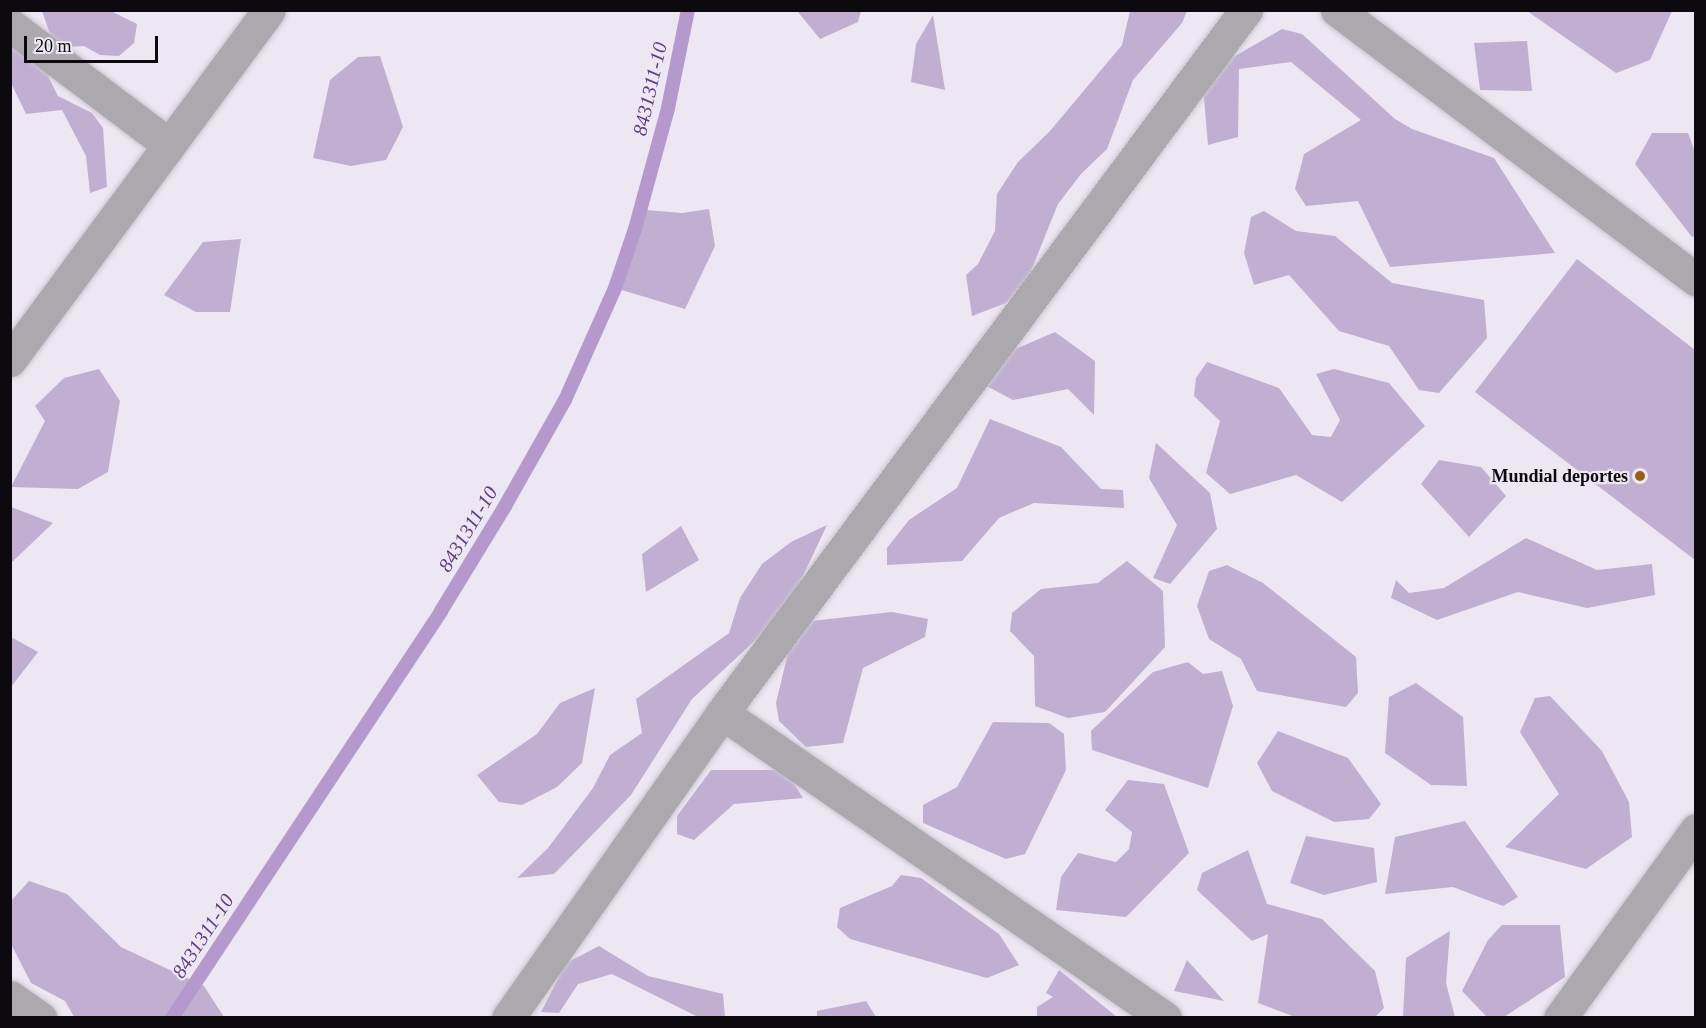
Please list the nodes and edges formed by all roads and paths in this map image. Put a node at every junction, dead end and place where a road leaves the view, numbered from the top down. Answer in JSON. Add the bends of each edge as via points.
{"nodes":[{"id":1,"x":269,"y":10,"type":"edge"},
{"id":2,"x":1246,"y":10,"type":"edge"},
{"id":3,"x":1337,"y":10,"type":"edge"},
{"id":4,"x":10,"y":25,"type":"edge"},
{"id":5,"x":169,"y":145,"type":"junction"},
{"id":6,"x":1695,"y":280,"type":"edge"},
{"id":7,"x":10,"y":360,"type":"edge"},
{"id":8,"x":722,"y":713,"type":"junction"},
{"id":9,"x":1695,"y":830,"type":"edge"},
{"id":10,"x":10,"y":997,"type":"edge"},
{"id":11,"x":40,"y":1017,"type":"edge"},
{"id":12,"x":508,"y":1017,"type":"edge"},
{"id":13,"x":1165,"y":1017,"type":"edge"},
{"id":14,"x":1560,"y":1017,"type":"edge"}],
"edges":[{"from":1,"to":5,"type":"street"},
{"from":2,"to":8,"type":"street"},
{"from":3,"to":6,"type":"street"},
{"from":4,"to":5,"type":"street"},
{"from":5,"to":7,"type":"street"},
{"from":8,"to":12,"type":"street"},
{"from":8,"to":13,"type":"street"},
{"from":9,"to":14,"type":"street"},
{"from":10,"to":11,"type":"street"}]}
